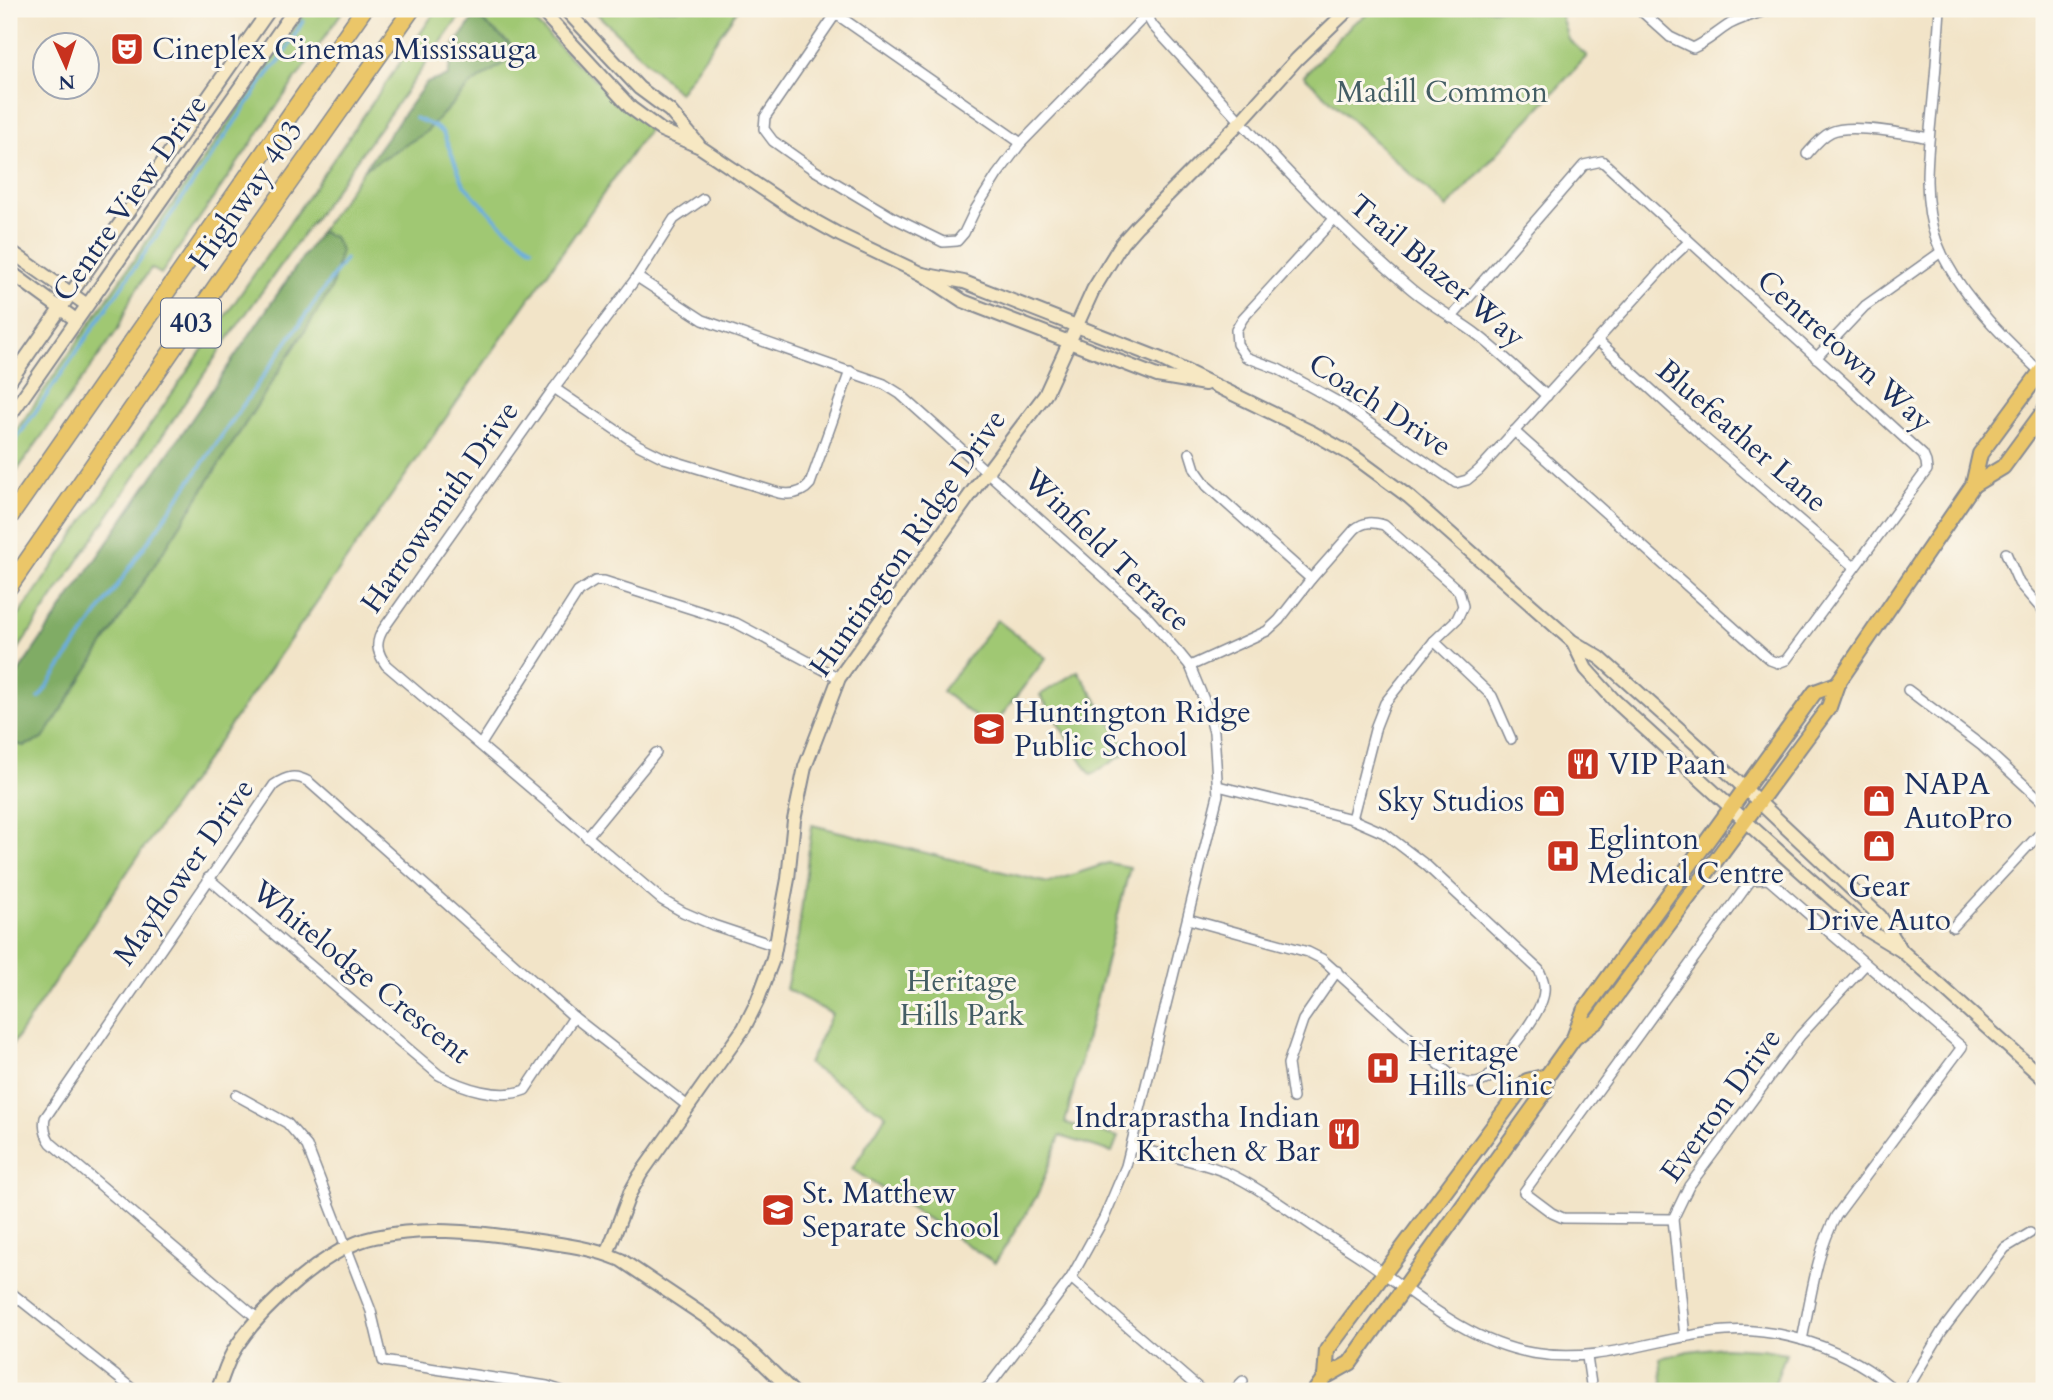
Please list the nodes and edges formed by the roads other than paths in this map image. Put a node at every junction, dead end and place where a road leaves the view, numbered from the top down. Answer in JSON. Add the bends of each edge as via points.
{"nodes":[{"id":1,"x":270,"y":9,"type":"edge"},
{"id":2,"x":295,"y":9,"type":"edge"},
{"id":3,"x":364,"y":9,"type":"edge"},
{"id":4,"x":412,"y":9,"type":"edge"},
{"id":5,"x":540,"y":9,"type":"edge"},
{"id":6,"x":565,"y":9,"type":"edge"},
{"id":7,"x":1349,"y":9,"type":"edge"},
{"id":8,"x":1639,"y":9,"type":"edge"},
{"id":9,"x":1772,"y":9,"type":"edge"},
{"id":10,"x":1940,"y":9,"type":"edge"},
{"id":11,"x":838,"y":11,"type":"edge"},
{"id":12,"x":1144,"y":12,"type":"edge"},
{"id":13,"x":1241,"y":121,"type":"junction"},
{"id":14,"x":1929,"y":138,"type":"junction"},
{"id":15,"x":1021,"y":143,"type":"junction"},
{"id":16,"x":700,"y":147,"type":"junction"},
{"id":17,"x":1807,"y":154,"type":"dead end"},
{"id":18,"x":703,"y":199,"type":"dead end"},
{"id":19,"x":1334,"y":219,"type":"junction"},
{"id":20,"x":1689,"y":242,"type":"junction"},
{"id":21,"x":9,"y":250,"type":"edge"},
{"id":22,"x":1941,"y":252,"type":"junction"},
{"id":23,"x":9,"y":271,"type":"edge"},
{"id":24,"x":922,"y":274,"type":"junction"},
{"id":25,"x":637,"y":277,"type":"junction"},
{"id":26,"x":70,"y":293,"type":"junction"},
{"id":27,"x":87,"y":305,"type":"junction"},
{"id":28,"x":60,"y":309,"type":"junction"},
{"id":29,"x":1451,"y":318,"type":"junction"},
{"id":30,"x":76,"y":320,"type":"junction"},
{"id":31,"x":1077,"y":326,"type":"junction"},
{"id":32,"x":1598,"y":341,"type":"junction"},
{"id":33,"x":1070,"y":343,"type":"junction"},
{"id":34,"x":1816,"y":358,"type":"junction"},
{"id":35,"x":850,"y":371,"type":"junction"},
{"id":36,"x":2043,"y":371,"type":"edge"},
{"id":37,"x":9,"y":382,"type":"edge"},
{"id":38,"x":1222,"y":387,"type":"junction"},
{"id":39,"x":554,"y":388,"type":"junction"},
{"id":40,"x":1547,"y":396,"type":"junction"},
{"id":41,"x":2044,"y":411,"type":"edge"},
{"id":42,"x":9,"y":417,"type":"edge"},
{"id":43,"x":1514,"y":431,"type":"junction"},
{"id":44,"x":1189,"y":453,"type":"dead end"},
{"id":45,"x":988,"y":471,"type":"junction"},
{"id":46,"x":1973,"y":485,"type":"junction"},
{"id":47,"x":9,"y":518,"type":"edge"},
{"id":48,"x":2006,"y":553,"type":"dead end"},
{"id":49,"x":1854,"y":567,"type":"junction"},
{"id":50,"x":1311,"y":579,"type":"junction"},
{"id":51,"x":9,"y":587,"type":"edge"},
{"id":52,"x":2044,"y":612,"type":"edge"},
{"id":53,"x":1434,"y":641,"type":"junction"},
{"id":54,"x":1572,"y":642,"type":"junction"},
{"id":55,"x":1189,"y":667,"type":"junction"},
{"id":56,"x":839,"y":678,"type":"junction"},
{"id":57,"x":1837,"y":684,"type":"junction"},
{"id":58,"x":1908,"y":690,"type":"dead end"},
{"id":59,"x":1511,"y":739,"type":"dead end"},
{"id":60,"x":481,"y":744,"type":"junction"},
{"id":61,"x":656,"y":753,"type":"dead end"},
{"id":62,"x":1219,"y":786,"type":"junction"},
{"id":63,"x":1744,"y":789,"type":"junction"},
{"id":64,"x":1759,"y":803,"type":"junction"},
{"id":65,"x":2044,"y":803,"type":"edge"},
{"id":66,"x":1730,"y":807,"type":"junction"},
{"id":67,"x":1352,"y":819,"type":"junction"},
{"id":68,"x":1746,"y":822,"type":"junction"},
{"id":69,"x":2044,"y":829,"type":"edge"},
{"id":70,"x":587,"y":837,"type":"junction"},
{"id":71,"x":208,"y":878,"type":"junction"},
{"id":72,"x":1188,"y":919,"type":"junction"},
{"id":73,"x":1953,"y":927,"type":"dead end"},
{"id":74,"x":776,"y":946,"type":"junction"},
{"id":75,"x":1902,"y":951,"type":"junction"},
{"id":76,"x":1865,"y":965,"type":"junction"},
{"id":77,"x":1337,"y":971,"type":"junction"},
{"id":78,"x":574,"y":1017,"type":"junction"},
{"id":79,"x":1574,"y":1038,"type":"junction"},
{"id":80,"x":1547,"y":1076,"type":"junction"},
{"id":81,"x":2044,"y":1079,"type":"edge"},
{"id":82,"x":236,"y":1095,"type":"dead end"},
{"id":83,"x":1293,"y":1098,"type":"dead end"},
{"id":84,"x":689,"y":1107,"type":"junction"},
{"id":85,"x":1132,"y":1147,"type":"junction"},
{"id":86,"x":1673,"y":1219,"type":"junction"},
{"id":87,"x":2030,"y":1233,"type":"dead end"},
{"id":88,"x":348,"y":1248,"type":"junction"},
{"id":89,"x":607,"y":1254,"type":"junction"},
{"id":90,"x":1383,"y":1273,"type":"junction"},
{"id":91,"x":1070,"y":1278,"type":"junction"},
{"id":92,"x":1405,"y":1289,"type":"junction"},
{"id":93,"x":9,"y":1291,"type":"edge"},
{"id":94,"x":257,"y":1318,"type":"junction"},
{"id":95,"x":1685,"y":1338,"type":"junction"},
{"id":96,"x":1802,"y":1340,"type":"junction"},
{"id":97,"x":1587,"y":1357,"type":"junction"},
{"id":98,"x":1325,"y":1377,"type":"junction"},
{"id":99,"x":1242,"y":1381,"type":"dead end"},
{"id":100,"x":989,"y":1390,"type":"edge"},
{"id":101,"x":135,"y":1391,"type":"edge"},
{"id":102,"x":218,"y":1391,"type":"edge"},
{"id":103,"x":562,"y":1391,"type":"edge"},
{"id":104,"x":792,"y":1391,"type":"edge"},
{"id":105,"x":1202,"y":1391,"type":"edge"},
{"id":106,"x":1233,"y":1391,"type":"edge"},
{"id":107,"x":1315,"y":1391,"type":"edge"},
{"id":108,"x":1592,"y":1391,"type":"edge"},
{"id":109,"x":1895,"y":1391,"type":"edge"},
{"id":110,"x":1906,"y":1391,"type":"edge"}],
"edges":[{"from":1,"to":26,"type":"street","name":"Centre View Drive"},
{"from":2,"to":27,"type":"street","name":"Centre View Drive"},
{"from":3,"to":47,"type":"highway","name":"Highway 403","number":"403"},
{"from":4,"to":51,"type":"highway","name":"Highway 403","number":"403"},
{"from":5,"to":16,"type":"street","via":[[631,108],[661,130]]},
{"from":6,"to":16,"type":"street","via":[[639,88],[670,111]]},
{"from":7,"to":13,"type":"street","name":"Huntington Ridge Drive"},
{"from":8,"to":9,"type":"street","via":[[1670,37],[1693,48],[1749,15]]},
{"from":10,"to":14,"type":"street"},
{"from":11,"to":15,"type":"street"},
{"from":11,"to":15,"type":"street","via":[[765,117],[764,129],[773,141],[894,218],[943,242],[957,241],[964,233]]},
{"from":12,"to":13,"type":"street","name":"Trail Blazer Way"},
{"from":12,"to":15,"type":"street"},
{"from":13,"to":19,"type":"street","name":"Trail Blazer Way"},
{"from":13,"to":31,"type":"street","name":"Huntington Ridge Drive","via":[[1129,234],[1093,289]]},
{"from":14,"to":17,"type":"street","via":[[1851,128],[1833,131]]},
{"from":14,"to":22,"type":"street","via":[[1927,194]]},
{"from":16,"to":24,"type":"street","via":[[793,209]]},
{"from":18,"to":25,"type":"street","name":"Harrowsmith Drive","via":[[674,219]]},
{"from":19,"to":29,"type":"street","name":"Trail Blazer Way","via":[[1410,288]]},
{"from":19,"to":43,"type":"street","name":"Coach Drive","via":[[1243,318],[1236,330],[1237,344],[1246,357],[1340,403],[1456,483],[1479,470]]},
{"from":20,"to":29,"type":"street","name":"Centretown Way","via":[[1602,161],[1592,162],[1580,170]]},
{"from":20,"to":32,"type":"street","name":"Coach Drive"},
{"from":20,"to":34,"type":"street","name":"Centretown Way"},
{"from":21,"to":26,"type":"street"},
{"from":22,"to":34,"type":"street","via":[[1865,306]]},
{"from":22,"to":36,"type":"street","via":[[1969,299]]},
{"from":23,"to":28,"type":"street"},
{"from":24,"to":31,"type":"street","via":[[964,282]]},
{"from":24,"to":33,"type":"street","via":[[963,302]]},
{"from":25,"to":35,"type":"street","name":"Winfield Terrace","via":[[703,320]]},
{"from":25,"to":39,"type":"street","name":"Harrowsmith Drive"},
{"from":26,"to":27,"type":"street"},
{"from":26,"to":28,"type":"street","name":"Centre View Drive"},
{"from":27,"to":30,"type":"street","name":"Centre View Drive"},
{"from":28,"to":30,"type":"street"},
{"from":28,"to":37,"type":"street","name":"Centre View Drive"},
{"from":29,"to":40,"type":"street","name":"Trail Blazer Way","via":[[1478,335]]},
{"from":30,"to":42,"type":"street","name":"Centre View Drive"},
{"from":31,"to":33,"type":"street","name":"Huntington Ridge Drive"},
{"from":31,"to":38,"type":"street"},
{"from":32,"to":40,"type":"street","name":"Coach Drive"},
{"from":32,"to":49,"type":"street","name":"Bluefeather Lane"},
{"from":33,"to":38,"type":"street","via":[[1157,376]]},
{"from":33,"to":45,"type":"street","name":"Huntington Ridge Drive","via":[[1045,395]]},
{"from":34,"to":49,"type":"street","name":"Centretown Way","via":[[1926,462],[1927,470]]},
{"from":35,"to":39,"type":"street","via":[[810,484],[792,494],[663,457]]},
{"from":35,"to":45,"type":"street","name":"Winfield Terrace","via":[[900,394]]},
{"from":36,"to":46,"type":"main road","via":[[1980,454]]},
{"from":38,"to":54,"type":"street","via":[[1314,433],[1381,476]]},
{"from":39,"to":60,"type":"street","name":"Harrowsmith Drive","via":[[378,638],[377,647],[386,665]]},
{"from":40,"to":43,"type":"street","name":"Coach Drive"},
{"from":41,"to":46,"type":"main road","via":[[2003,467]]},
{"from":43,"to":49,"type":"street","name":"Centretown Way","via":[[1770,660],[1786,660]]},
{"from":44,"to":50,"type":"street","via":[[1207,486]]},
{"from":45,"to":55,"type":"street","name":"Winfield Terrace","via":[[1143,612]]},
{"from":45,"to":56,"type":"street","name":"Huntington Ridge Drive"},
{"from":46,"to":57,"type":"main road"},
{"from":48,"to":52,"type":"street","via":[[2018,583]]},
{"from":50,"to":53,"type":"street","via":[[1354,529],[1363,523],[1384,525],[1459,591],[1462,606],[1457,619]]},
{"from":50,"to":55,"type":"street","via":[[1267,631]]},
{"from":53,"to":59,"type":"street","via":[[1492,696]]},
{"from":53,"to":67,"type":"street","via":[[1385,703]]},
{"from":54,"to":63,"type":"street","via":[[1600,657]]},
{"from":54,"to":66,"type":"street","via":[[1586,669],[1614,700]]},
{"from":55,"to":62,"type":"street","name":"Winfield Terrace","via":[[1214,732]]},
{"from":56,"to":60,"type":"street","via":[[736,623],[595,581],[578,592]]},
{"from":56,"to":74,"type":"street","name":"Huntington Ridge Drive","via":[[804,767]]},
{"from":57,"to":63,"type":"main road","via":[[1815,692]]},
{"from":57,"to":64,"type":"main road","via":[[1829,707]]},
{"from":58,"to":65,"type":"street","via":[[1982,746]]},
{"from":60,"to":70,"type":"street","name":"Harrowsmith Drive"},
{"from":61,"to":70,"type":"street"},
{"from":62,"to":67,"type":"street"},
{"from":62,"to":72,"type":"street","name":"Winfield Terrace"},
{"from":63,"to":64,"type":"street"},
{"from":63,"to":66,"type":"main road"},
{"from":64,"to":68,"type":"main road"},
{"from":64,"to":75,"type":"street","via":[[1880,916]]},
{"from":66,"to":68,"type":"street"},
{"from":66,"to":79,"type":"main road","via":[[1584,1011]]},
{"from":67,"to":77,"type":"street","via":[[1384,833],[1426,865],[1539,970],[1544,993],[1539,1010],[1487,1079],[1471,1084],[1453,1077]]},
{"from":68,"to":75,"type":"street","via":[[1867,930]]},
{"from":68,"to":79,"type":"main road","via":[[1597,1021]]},
{"from":69,"to":73,"type":"street"},
{"from":70,"to":74,"type":"street","name":"Harrowsmith Drive","via":[[645,887],[683,912]]},
{"from":71,"to":78,"type":"street","name":"Whitelodge Crescent","via":[[439,1075],[461,1086],[513,1095],[525,1090]]},
{"from":71,"to":78,"type":"street","name":"Mayflower Drive","via":[[274,785],[299,776]]},
{"from":71,"to":94,"type":"street","name":"Mayflower Drive","via":[[46,1118],[45,1131],[51,1143]]},
{"from":72,"to":77,"type":"street","via":[[1308,952]]},
{"from":72,"to":85,"type":"street","name":"Winfield Terrace"},
{"from":74,"to":84,"type":"street","name":"Huntington Ridge Drive","via":[[744,1028]]},
{"from":75,"to":81,"type":"street"},
{"from":76,"to":86,"type":"street","name":"Everton Drive","via":[[1800,1036],[1689,1186]]},
{"from":76,"to":86,"type":"street","via":[[1769,879],[1751,880],[1524,1192],[1563,1218]]},
{"from":76,"to":96,"type":"street","via":[[1962,1048],[1832,1224],[1822,1248]]},
{"from":77,"to":83,"type":"street","via":[[1303,1020],[1288,1064]]},
{"from":78,"to":84,"type":"street","name":"Mayflower Drive"},
{"from":79,"to":80,"type":"main road"},
{"from":80,"to":90,"type":"main road","via":[[1527,1081]]},
{"from":80,"to":92,"type":"main road","via":[[1545,1092]]},
{"from":82,"to":88,"type":"street","via":[[287,1124],[307,1146]]},
{"from":84,"to":89,"type":"street","name":"Huntington Ridge Drive","via":[[640,1175]]},
{"from":85,"to":90,"type":"street","via":[[1235,1176]]},
{"from":85,"to":91,"type":"street","name":"Winfield Terrace","via":[[1104,1219]]},
{"from":86,"to":95,"type":"street","name":"Everton Drive"},
{"from":87,"to":110,"type":"street","via":[[2005,1248],[1942,1331]]},
{"from":88,"to":89,"type":"street","via":[[373,1237],[439,1230],[485,1233]]},
{"from":88,"to":94,"type":"street","via":[[312,1270]]},
{"from":88,"to":103,"type":"street","via":[[383,1361]]},
{"from":89,"to":104,"type":"street","via":[[633,1266],[712,1321]]},
{"from":90,"to":92,"type":"street"},
{"from":90,"to":98,"type":"main road","via":[[1327,1350]]},
{"from":91,"to":100,"type":"street","name":"Winfield Terrace"},
{"from":91,"to":105,"type":"street"},
{"from":92,"to":97,"type":"street","via":[[1465,1329],[1493,1341],[1534,1353]]},
{"from":92,"to":98,"type":"main road","via":[[1350,1363]]},
{"from":93,"to":101,"type":"street"},
{"from":94,"to":102,"type":"street","via":[[234,1350]]},
{"from":95,"to":96,"type":"street","via":[[1750,1332]]},
{"from":95,"to":97,"type":"street"},
{"from":96,"to":109,"type":"street","via":[[1851,1358]]},
{"from":97,"to":108,"type":"street"},
{"from":98,"to":107,"type":"main road"},
{"from":99,"to":106,"type":"street"}]}
